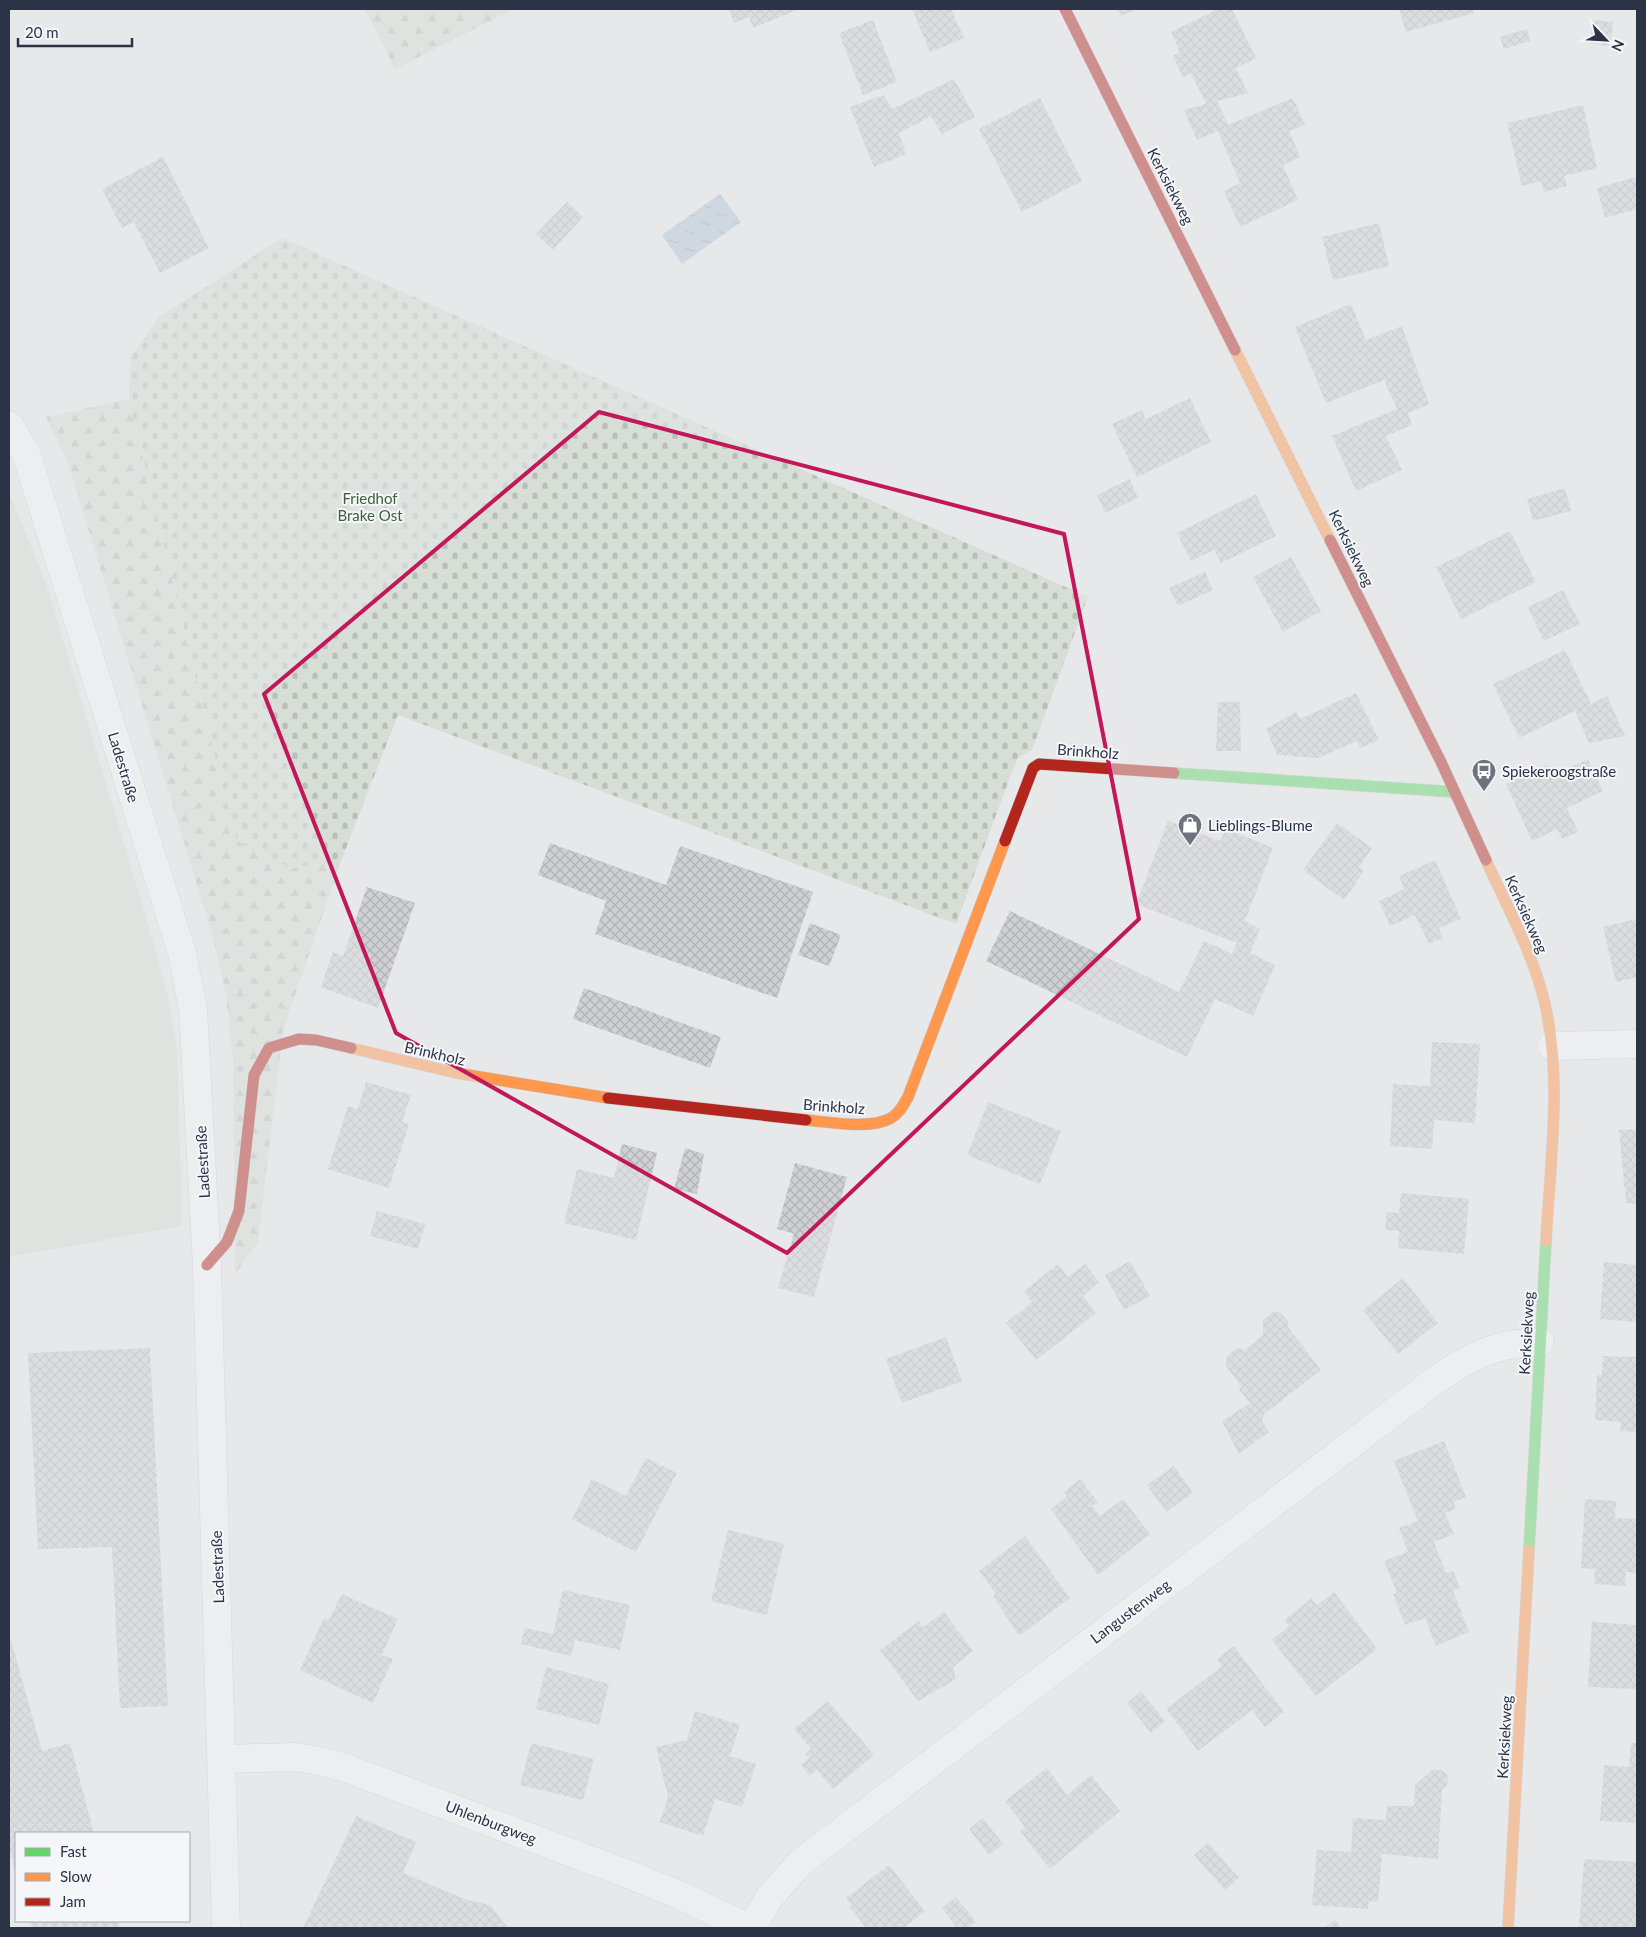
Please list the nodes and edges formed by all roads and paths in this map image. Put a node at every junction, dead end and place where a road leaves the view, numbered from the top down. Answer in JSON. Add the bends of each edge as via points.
{"nodes":[{"id":1,"x":1065,"y":9,"type":"edge"},
{"id":2,"x":9,"y":425,"type":"edge"},
{"id":3,"x":1455,"y":792,"type":"junction"},
{"id":4,"x":1637,"y":1044,"type":"edge"},
{"id":5,"x":1552,"y":1046,"type":"junction"},
{"id":6,"x":207,"y":1265,"type":"junction"},
{"id":7,"x":1540,"y":1342,"type":"junction"},
{"id":8,"x":223,"y":1759,"type":"junction"},
{"id":9,"x":226,"y":1928,"type":"edge"},
{"id":10,"x":750,"y":1928,"type":"edge"},
{"id":11,"x":1508,"y":1928,"type":"edge"}],
"edges":[{"from":1,"to":3,"type":"street","name":"Kerksiekweg"},
{"from":2,"to":6,"type":"street","name":"Ladestraße","via":[[26,453],[182,953],[194,1018]]},
{"from":3,"to":5,"type":"street","name":"Kerksiekweg","via":[[1527,950],[1544,999]]},
{"from":3,"to":6,"type":"street","name":"Brinkholz","via":[[1039,764],[1033,768],[908,1097],[900,1111],[890,1119],[872,1124],[836,1123],[608,1098],[456,1073],[316,1040],[299,1039],[269,1048],[254,1075],[239,1211],[227,1242]]},
{"from":4,"to":5,"type":"street"},
{"from":5,"to":7,"type":"street","name":"Kerksiekweg","via":[[1553,1110]]},
{"from":6,"to":8,"type":"street","name":"Ladestraße"},
{"from":7,"to":10,"type":"street","name":"Langustenweg","via":[[1515,1343],[1486,1350],[1436,1380],[801,1862],[769,1898]]},
{"from":7,"to":11,"type":"street","name":"Kerksiekweg"},
{"from":8,"to":9,"type":"street","name":"Ladestraße"},
{"from":8,"to":10,"type":"street","name":"Uhlenburgweg","via":[[296,1757],[325,1762],[633,1876]]}]}
